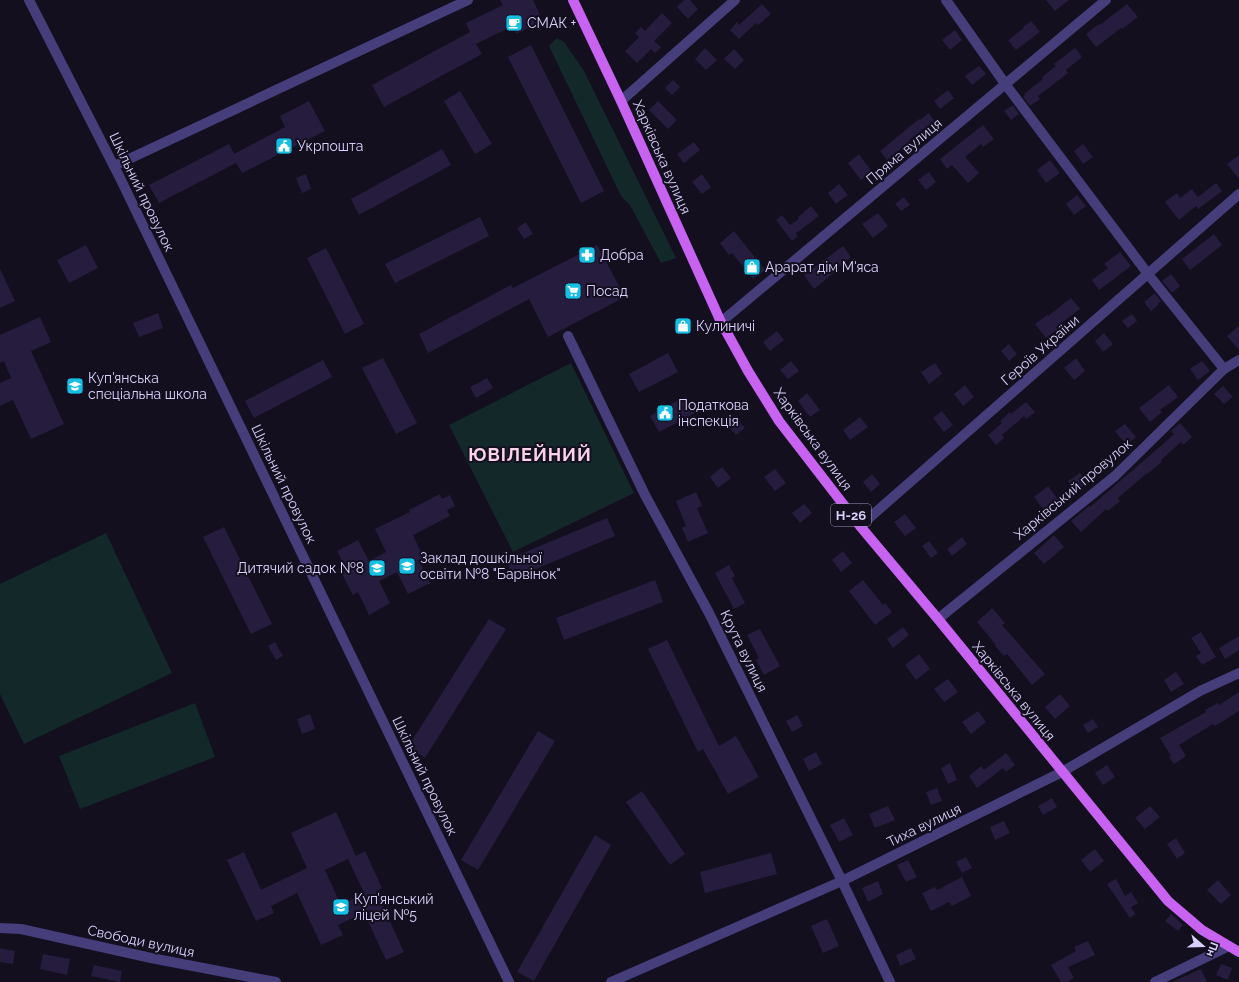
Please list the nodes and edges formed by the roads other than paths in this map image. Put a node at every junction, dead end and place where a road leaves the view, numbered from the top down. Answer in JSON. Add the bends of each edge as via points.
{"nodes":[{"id":1,"x":29,"y":0,"type":"edge"},
{"id":2,"x":468,"y":0,"type":"edge"},
{"id":3,"x":573,"y":0,"type":"edge"},
{"id":4,"x":735,"y":0,"type":"edge"},
{"id":5,"x":946,"y":0,"type":"edge"},
{"id":6,"x":1106,"y":0,"type":"edge"},
{"id":7,"x":1006,"y":85,"type":"junction"},
{"id":8,"x":621,"y":100,"type":"junction"},
{"id":9,"x":114,"y":166,"type":"junction"},
{"id":10,"x":1239,"y":194,"type":"edge"},
{"id":11,"x":1148,"y":274,"type":"junction"},
{"id":12,"x":720,"y":322,"type":"junction"},
{"id":13,"x":568,"y":336,"type":"dead end"},
{"id":14,"x":1239,"y":360,"type":"edge"},
{"id":15,"x":1224,"y":369,"type":"junction"},
{"id":16,"x":860,"y":526,"type":"junction"},
{"id":17,"x":938,"y":619,"type":"junction"},
{"id":18,"x":1239,"y":673,"type":"edge"},
{"id":19,"x":1062,"y":772,"type":"junction"},
{"id":20,"x":842,"y":881,"type":"junction"},
{"id":21,"x":0,"y":928,"type":"edge"},
{"id":22,"x":1229,"y":946,"type":"junction"},
{"id":23,"x":1239,"y":952,"type":"edge"},
{"id":24,"x":276,"y":982,"type":"edge"},
{"id":25,"x":509,"y":982,"type":"edge"},
{"id":26,"x":610,"y":982,"type":"edge"},
{"id":27,"x":890,"y":982,"type":"edge"},
{"id":28,"x":1155,"y":982,"type":"edge"}],
"edges":[{"from":1,"to":9,"type":"street","name":"Шкільний провулок"},
{"from":2,"to":9,"type":"street"},
{"from":3,"to":8,"type":"main road","name":"Харківська вулиця","number":"Н-26"},
{"from":4,"to":8,"type":"street"},
{"from":5,"to":7,"type":"street"},
{"from":6,"to":7,"type":"street","name":"Пряма вулиця"},
{"from":7,"to":11,"type":"street"},
{"from":7,"to":12,"type":"street","name":"Пряма вулиця"},
{"from":8,"to":12,"type":"main road","name":"Харківська вулиця","number":"Н-26"},
{"from":9,"to":25,"type":"street","name":"Шкільний провулок"},
{"from":10,"to":11,"type":"street","name":"Героїв України"},
{"from":11,"to":15,"type":"street"},
{"from":11,"to":16,"type":"street","name":"Героїв України"},
{"from":12,"to":16,"type":"main road","name":"Харківська вулиця","number":"Н-26","via":[[778,420]]},
{"from":13,"to":20,"type":"street","name":"Крута вулиця","via":[[645,494],[709,613]]},
{"from":14,"to":15,"type":"street","name":"Харківський провулок"},
{"from":15,"to":17,"type":"street","name":"Харківський провулок","via":[[1115,476]]},
{"from":16,"to":17,"type":"main road","name":"Харківська вулиця","number":"Н-26"},
{"from":17,"to":19,"type":"main road","name":"Харківська вулиця","number":"Н-26"},
{"from":18,"to":19,"type":"street","name":"Тиха вулиця","via":[[1200,691]]},
{"from":19,"to":20,"type":"street","name":"Тиха вулиця"},
{"from":19,"to":22,"type":"main road","name":"Харківська вулиця","number":"Н-26","via":[[1168,901],[1202,930]]},
{"from":20,"to":26,"type":"street","name":"Тиха вулиця"},
{"from":20,"to":27,"type":"street","name":"Крута вулиця"},
{"from":21,"to":24,"type":"street","name":"Свободи вулиця","via":[[21,930]]},
{"from":22,"to":23,"type":"main road","name":"Харківська вулиця","number":"Н-26"},
{"from":22,"to":28,"type":"street"}]}
